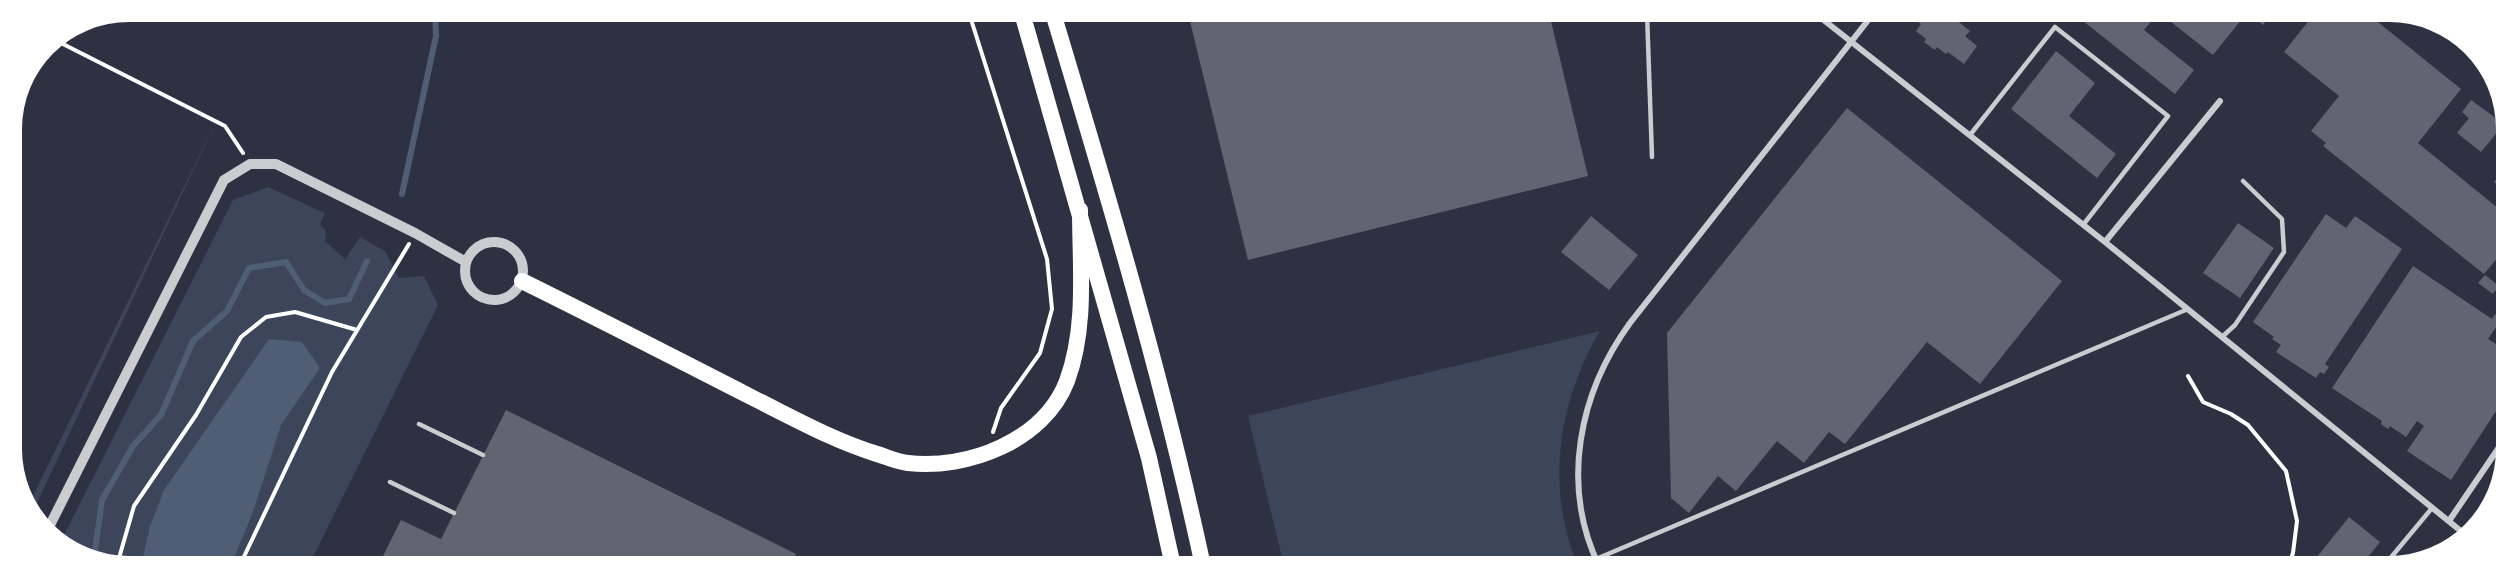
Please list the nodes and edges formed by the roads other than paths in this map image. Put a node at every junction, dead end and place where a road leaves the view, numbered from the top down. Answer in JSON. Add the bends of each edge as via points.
{"nodes":[{"id":1,"x":1025,"y":22,"type":"edge"},
{"id":2,"x":1056,"y":22,"type":"edge"},
{"id":3,"x":1647,"y":22,"type":"edge"},
{"id":4,"x":1826,"y":22,"type":"edge"},
{"id":5,"x":1866,"y":22,"type":"edge"},
{"id":6,"x":1851,"y":41,"type":"junction"},
{"id":7,"x":2220,"y":101,"type":"dead end"},
{"id":8,"x":1970,"y":135,"type":"junction"},
{"id":9,"x":1652,"y":157,"type":"dead end"},
{"id":10,"x":2243,"y":181,"type":"dead end"},
{"id":11,"x":1080,"y":210,"type":"junction"},
{"id":12,"x":2083,"y":225,"type":"junction"},
{"id":13,"x":2105,"y":242,"type":"junction"},
{"id":14,"x":466,"y":262,"type":"junction"},
{"id":15,"x":522,"y":280,"type":"junction"},
{"id":16,"x":2188,"y":309,"type":"junction"},
{"id":17,"x":2222,"y":337,"type":"junction"},
{"id":18,"x":419,"y":424,"type":"dead end"},
{"id":19,"x":2496,"y":452,"type":"edge"},
{"id":20,"x":483,"y":455,"type":"dead end"},
{"id":21,"x":390,"y":482,"type":"dead end"},
{"id":22,"x":2432,"y":508,"type":"junction"},
{"id":23,"x":454,"y":513,"type":"dead end"},
{"id":24,"x":2449,"y":521,"type":"junction"},
{"id":25,"x":51,"y":522,"type":"edge"},
{"id":26,"x":2459,"y":530,"type":"edge"},
{"id":27,"x":1171,"y":556,"type":"edge"},
{"id":28,"x":1201,"y":556,"type":"edge"},
{"id":29,"x":1595,"y":556,"type":"edge"},
{"id":30,"x":1603,"y":556,"type":"edge"},
{"id":31,"x":2392,"y":556,"type":"edge"}],
"edges":[{"from":1,"to":11,"type":"highway"},
{"from":2,"to":28,"type":"highway","via":[[1123,245],[1183,470]]},
{"from":3,"to":9,"type":"lane"},
{"from":4,"to":6,"type":"street"},
{"from":5,"to":6,"type":"street"},
{"from":6,"to":8,"type":"street"},
{"from":6,"to":29,"type":"street","via":[[1630,323],[1602,369],[1584,419],[1578,472],[1584,519]]},
{"from":7,"to":13,"type":"street"},
{"from":8,"to":12,"type":"street"},
{"from":8,"to":12,"type":"lane","via":[[2055,27],[2168,116]]},
{"from":10,"to":17,"type":"lane","via":[[2282,219],[2284,252],[2235,325]]},
{"from":11,"to":15,"type":"highway","via":[[1081,309],[1076,352],[1065,384],[1047,413],[1017,439],[984,455],[953,463],[906,463],[843,444]]},
{"from":11,"to":27,"type":"highway","via":[[1149,458]]},
{"from":12,"to":13,"type":"street"},
{"from":13,"to":16,"type":"street"},
{"from":14,"to":15,"type":"street","via":[[465,276],[480,297],[497,301],[513,294]]},
{"from":14,"to":15,"type":"street","via":[[483,243],[497,241],[510,245],[524,267]]},
{"from":14,"to":25,"type":"street","via":[[276,164],[250,164],[224,180]]},
{"from":16,"to":17,"type":"street"},
{"from":16,"to":30,"type":"lane"},
{"from":17,"to":22,"type":"street"},
{"from":18,"to":20,"type":"lane"},
{"from":19,"to":24,"type":"street"},
{"from":21,"to":23,"type":"lane"},
{"from":22,"to":24,"type":"street"},
{"from":22,"to":31,"type":"lane"},
{"from":24,"to":26,"type":"street"}]}
